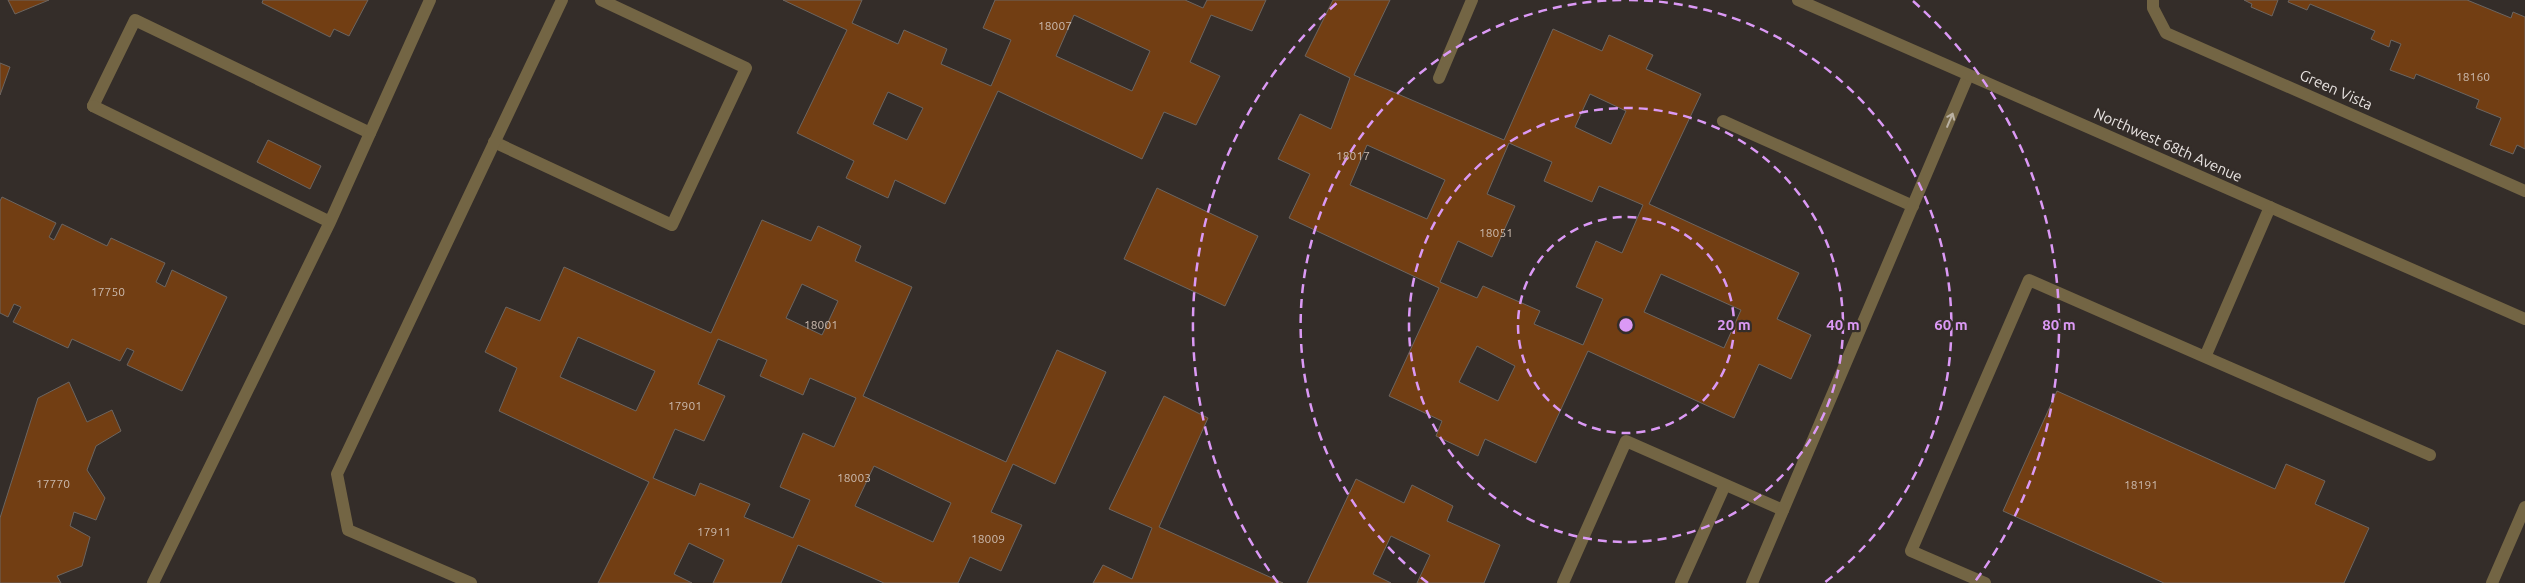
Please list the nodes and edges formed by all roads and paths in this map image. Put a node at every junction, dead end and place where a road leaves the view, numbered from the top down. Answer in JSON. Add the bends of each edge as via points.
{"nodes":[{"id":1,"x":430,"y":0,"type":"edge"},
{"id":2,"x":562,"y":0,"type":"edge"},
{"id":3,"x":601,"y":0,"type":"edge"},
{"id":4,"x":1472,"y":0,"type":"edge"},
{"id":5,"x":1800,"y":0,"type":"edge"},
{"id":6,"x":2153,"y":0,"type":"edge"},
{"id":7,"x":1968,"y":76,"type":"junction"},
{"id":8,"x":1439,"y":78,"type":"dead end"},
{"id":9,"x":1723,"y":121,"type":"dead end"},
{"id":10,"x":370,"y":133,"type":"junction"},
{"id":11,"x":494,"y":142,"type":"junction"},
{"id":12,"x":2525,"y":191,"type":"edge"},
{"id":13,"x":1913,"y":206,"type":"junction"},
{"id":14,"x":2270,"y":208,"type":"junction"},
{"id":15,"x":330,"y":222,"type":"junction"},
{"id":16,"x":2525,"y":319,"type":"edge"},
{"id":17,"x":2205,"y":357,"type":"junction"},
{"id":18,"x":2430,"y":455,"type":"dead end"},
{"id":19,"x":1725,"y":485,"type":"junction"},
{"id":20,"x":2525,"y":507,"type":"edge"},
{"id":21,"x":1783,"y":510,"type":"junction"},
{"id":22,"x":153,"y":583,"type":"edge"},
{"id":23,"x":471,"y":583,"type":"edge"},
{"id":24,"x":1563,"y":583,"type":"edge"},
{"id":25,"x":1681,"y":583,"type":"edge"},
{"id":26,"x":1752,"y":583,"type":"edge"},
{"id":27,"x":1985,"y":583,"type":"edge"},
{"id":28,"x":2492,"y":583,"type":"edge"}],
"edges":[{"from":1,"to":10,"type":"street"},
{"from":2,"to":11,"type":"street"},
{"from":3,"to":11,"type":"street","via":[[746,68],[672,225]]},
{"from":4,"to":8,"type":"street"},
{"from":5,"to":7,"type":"street","name":"Northwest 68th Avenue"},
{"from":6,"to":12,"type":"street","name":"Green Vista","via":[[2153,8],[2166,33]]},
{"from":13,"to":7,"type":"street","one_way":true},
{"from":7,"to":14,"type":"street","name":"Northwest 68th Avenue"},
{"from":9,"to":13,"type":"street"},
{"from":10,"to":15,"type":"street"},
{"from":10,"to":15,"type":"street","via":[[135,20],[93,106]]},
{"from":11,"to":23,"type":"street","via":[[337,474],[348,530]]},
{"from":13,"to":21,"type":"street"},
{"from":14,"to":16,"type":"street","name":"Northwest 68th Avenue"},
{"from":14,"to":17,"type":"street"},
{"from":15,"to":22,"type":"street"},
{"from":17,"to":18,"type":"street"},
{"from":17,"to":27,"type":"street","via":[[2029,280],[1911,551]]},
{"from":19,"to":21,"type":"street"},
{"from":19,"to":24,"type":"street","via":[[1626,440]]},
{"from":19,"to":25,"type":"street"},
{"from":20,"to":28,"type":"street"},
{"from":21,"to":26,"type":"street"}]}
